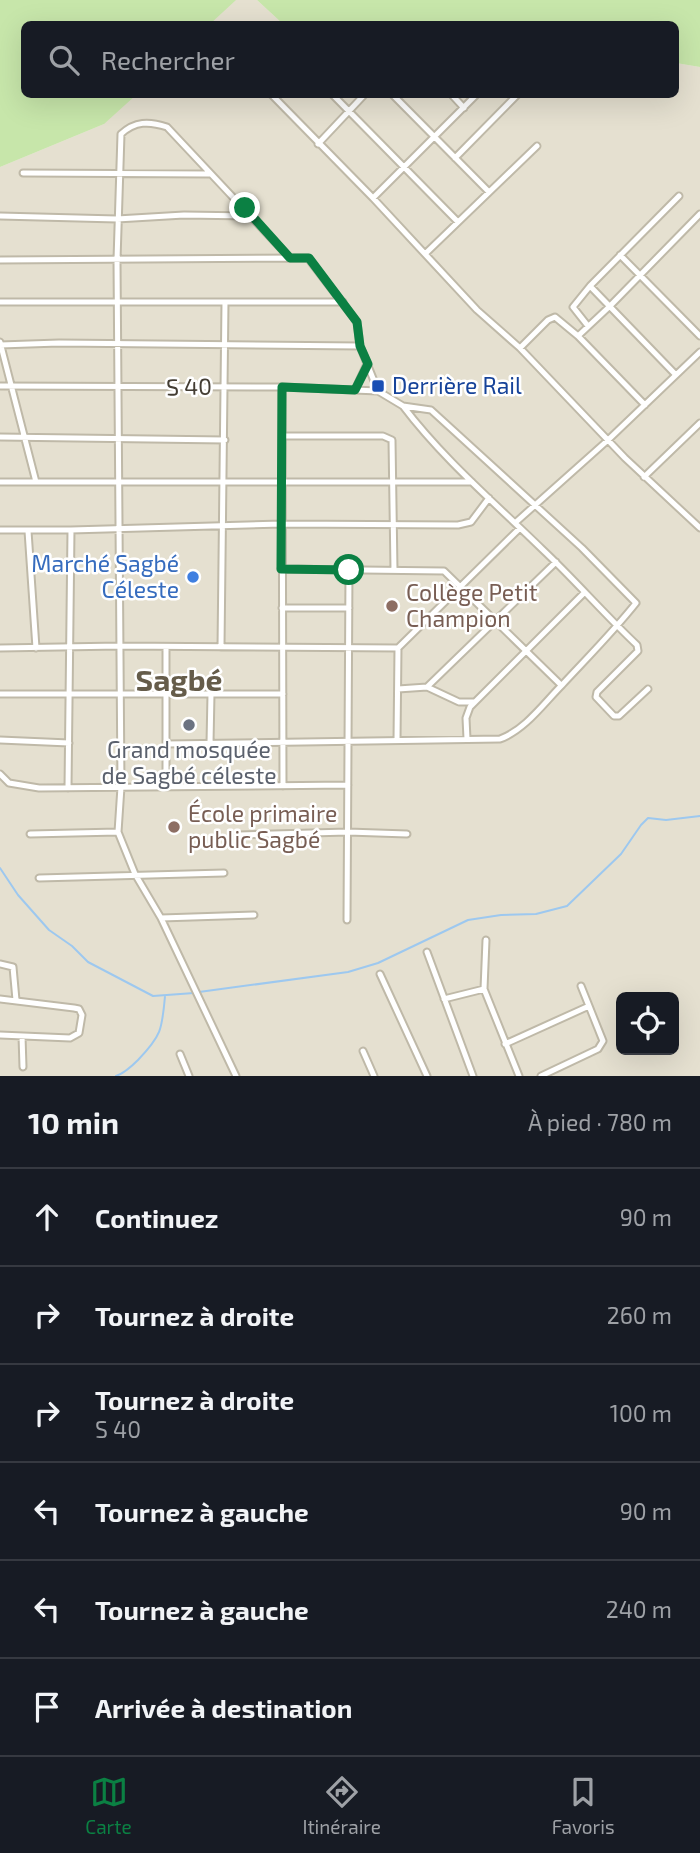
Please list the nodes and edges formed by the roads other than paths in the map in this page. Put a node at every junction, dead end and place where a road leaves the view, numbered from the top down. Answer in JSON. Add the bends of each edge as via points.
{"nodes":[{"id":1,"x":275,"y":98,"type":"edge"},
{"id":2,"x":336,"y":98,"type":"edge"},
{"id":3,"x":361,"y":98,"type":"edge"},
{"id":4,"x":396,"y":98,"type":"edge"},
{"id":5,"x":455,"y":98,"type":"edge"},
{"id":6,"x":473,"y":98,"type":"edge"},
{"id":7,"x":514,"y":98,"type":"edge"},
{"id":8,"x":464,"y":108,"type":"junction"},
{"id":9,"x":349,"y":112,"type":"junction"},
{"id":10,"x":435,"y":137,"type":"junction"},
{"id":11,"x":318,"y":144,"type":"junction"},
{"id":12,"x":537,"y":146,"type":"dead end"},
{"id":13,"x":455,"y":158,"type":"junction"},
{"id":14,"x":404,"y":167,"type":"junction"},
{"id":15,"x":23,"y":173,"type":"dead end"},
{"id":16,"x":209,"y":173,"type":"junction"},
{"id":17,"x":118,"y":175,"type":"junction"},
{"id":18,"x":489,"y":192,"type":"junction"},
{"id":19,"x":679,"y":197,"type":"dead end"},
{"id":20,"x":373,"y":198,"type":"junction"},
{"id":21,"x":700,"y":214,"type":"edge"},
{"id":22,"x":0,"y":216,"type":"edge"},
{"id":23,"x":250,"y":216,"type":"junction"},
{"id":24,"x":117,"y":219,"type":"junction"},
{"id":25,"x":458,"y":222,"type":"junction"},
{"id":26,"x":425,"y":254,"type":"junction"},
{"id":27,"x":620,"y":255,"type":"junction"},
{"id":28,"x":290,"y":258,"type":"junction"},
{"id":29,"x":0,"y":260,"type":"edge"},
{"id":30,"x":117,"y":260,"type":"junction"},
{"id":31,"x":641,"y":275,"type":"junction"},
{"id":32,"x":590,"y":286,"type":"junction"},
{"id":33,"x":119,"y":301,"type":"junction"},
{"id":34,"x":0,"y":302,"type":"edge"},
{"id":35,"x":225,"y":302,"type":"junction"},
{"id":36,"x":343,"y":302,"type":"junction"},
{"id":37,"x":610,"y":306,"type":"junction"},
{"id":38,"x":588,"y":326,"type":"junction"},
{"id":39,"x":578,"y":336,"type":"junction"},
{"id":40,"x":700,"y":336,"type":"edge"},
{"id":41,"x":118,"y":343,"type":"junction"},
{"id":42,"x":0,"y":344,"type":"edge"},
{"id":43,"x":225,"y":344,"type":"junction"},
{"id":44,"x":360,"y":346,"type":"junction"},
{"id":45,"x":520,"y":348,"type":"junction"},
{"id":46,"x":700,"y":352,"type":"edge"},
{"id":47,"x":368,"y":364,"type":"junction"},
{"id":48,"x":676,"y":375,"type":"junction"},
{"id":49,"x":0,"y":386,"type":"edge"},
{"id":50,"x":12,"y":386,"type":"junction"},
{"id":51,"x":118,"y":387,"type":"junction"},
{"id":52,"x":225,"y":387,"type":"junction"},
{"id":53,"x":282,"y":387,"type":"junction"},
{"id":54,"x":355,"y":390,"type":"junction"},
{"id":55,"x":378,"y":391,"type":"junction"},
{"id":56,"x":645,"y":405,"type":"junction"},
{"id":57,"x":403,"y":406,"type":"junction"},
{"id":58,"x":700,"y":423,"type":"edge"},
{"id":59,"x":282,"y":436,"type":"junction"},
{"id":60,"x":0,"y":437,"type":"edge"},
{"id":61,"x":25,"y":437,"type":"junction"},
{"id":62,"x":120,"y":439,"type":"junction"},
{"id":63,"x":225,"y":440,"type":"junction"},
{"id":64,"x":608,"y":440,"type":"junction"},
{"id":65,"x":644,"y":477,"type":"junction"},
{"id":66,"x":119,"y":480,"type":"junction"},
{"id":67,"x":282,"y":481,"type":"junction"},
{"id":68,"x":0,"y":482,"type":"edge"},
{"id":69,"x":36,"y":482,"type":"junction"},
{"id":70,"x":392,"y":482,"type":"junction"},
{"id":71,"x":472,"y":482,"type":"junction"},
{"id":72,"x":224,"y":483,"type":"junction"},
{"id":73,"x":489,"y":498,"type":"junction"},
{"id":74,"x":535,"y":506,"type":"junction"},
{"id":75,"x":282,"y":524,"type":"junction"},
{"id":76,"x":392,"y":524,"type":"junction"},
{"id":77,"x":518,"y":525,"type":"junction"},
{"id":78,"x":224,"y":526,"type":"junction"},
{"id":79,"x":119,"y":528,"type":"junction"},
{"id":80,"x":700,"y":528,"type":"edge"},
{"id":81,"x":0,"y":530,"type":"edge"},
{"id":82,"x":71,"y":530,"type":"junction"},
{"id":83,"x":28,"y":531,"type":"junction"},
{"id":84,"x":556,"y":562,"type":"junction"},
{"id":85,"x":281,"y":569,"type":"junction"},
{"id":86,"x":349,"y":570,"type":"junction"},
{"id":87,"x":394,"y":570,"type":"junction"},
{"id":88,"x":461,"y":587,"type":"junction"},
{"id":89,"x":584,"y":593,"type":"junction"},
{"id":90,"x":282,"y":608,"type":"junction"},
{"id":91,"x":349,"y":608,"type":"junction"},
{"id":92,"x":496,"y":622,"type":"junction"},
{"id":93,"x":617,"y":626,"type":"junction"},
{"id":94,"x":120,"y":646,"type":"junction"},
{"id":95,"x":282,"y":646,"type":"junction"},
{"id":96,"x":349,"y":646,"type":"junction"},
{"id":97,"x":166,"y":647,"type":"junction"},
{"id":98,"x":221,"y":647,"type":"junction"},
{"id":99,"x":0,"y":648,"type":"edge"},
{"id":100,"x":36,"y":648,"type":"junction"},
{"id":101,"x":69,"y":648,"type":"junction"},
{"id":102,"x":398,"y":648,"type":"junction"},
{"id":103,"x":527,"y":653,"type":"junction"},
{"id":104,"x":561,"y":685,"type":"junction"},
{"id":105,"x":427,"y":687,"type":"junction"},
{"id":106,"x":398,"y":689,"type":"junction"},
{"id":107,"x":648,"y":689,"type":"dead end"},
{"id":108,"x":69,"y":693,"type":"junction"},
{"id":109,"x":0,"y":694,"type":"edge"},
{"id":110,"x":119,"y":694,"type":"junction"},
{"id":111,"x":166,"y":694,"type":"junction"},
{"id":112,"x":211,"y":694,"type":"junction"},
{"id":113,"x":283,"y":694,"type":"junction"},
{"id":114,"x":474,"y":702,"type":"junction"},
{"id":115,"x":467,"y":739,"type":"junction"},
{"id":116,"x":0,"y":740,"type":"edge"},
{"id":117,"x":397,"y":740,"type":"junction"},
{"id":118,"x":283,"y":741,"type":"junction"},
{"id":119,"x":349,"y":741,"type":"junction"},
{"id":120,"x":69,"y":743,"type":"junction"},
{"id":121,"x":210,"y":743,"type":"junction"},
{"id":122,"x":166,"y":744,"type":"junction"},
{"id":123,"x":0,"y":774,"type":"edge"},
{"id":124,"x":348,"y":785,"type":"junction"},
{"id":125,"x":166,"y":786,"type":"junction"},
{"id":126,"x":283,"y":786,"type":"junction"},
{"id":127,"x":121,"y":787,"type":"junction"},
{"id":128,"x":68,"y":789,"type":"junction"},
{"id":129,"x":118,"y":832,"type":"junction"},
{"id":130,"x":348,"y":832,"type":"junction"},
{"id":131,"x":30,"y":834,"type":"dead end"},
{"id":132,"x":407,"y":834,"type":"dead end"},
{"id":133,"x":239,"y":835,"type":"dead end"},
{"id":134,"x":224,"y":873,"type":"dead end"},
{"id":135,"x":135,"y":874,"type":"junction"},
{"id":136,"x":39,"y":878,"type":"dead end"},
{"id":137,"x":254,"y":915,"type":"dead end"},
{"id":138,"x":161,"y":918,"type":"junction"},
{"id":139,"x":347,"y":920,"type":"dead end"},
{"id":140,"x":486,"y":940,"type":"dead end"},
{"id":141,"x":427,"y":952,"type":"dead end"},
{"id":142,"x":0,"y":964,"type":"edge"},
{"id":143,"x":380,"y":974,"type":"dead end"},
{"id":144,"x":581,"y":986,"type":"dead end"},
{"id":145,"x":484,"y":989,"type":"junction"},
{"id":146,"x":0,"y":999,"type":"edge"},
{"id":147,"x":444,"y":999,"type":"junction"},
{"id":148,"x":16,"y":1000,"type":"junction"},
{"id":149,"x":589,"y":1006,"type":"junction"},
{"id":150,"x":0,"y":1035,"type":"edge"},
{"id":151,"x":22,"y":1036,"type":"junction"},
{"id":152,"x":505,"y":1044,"type":"junction"},
{"id":153,"x":363,"y":1051,"type":"dead end"},
{"id":154,"x":180,"y":1054,"type":"dead end"},
{"id":155,"x":23,"y":1067,"type":"dead end"},
{"id":156,"x":189,"y":1076,"type":"edge"},
{"id":157,"x":236,"y":1076,"type":"edge"},
{"id":158,"x":374,"y":1076,"type":"edge"},
{"id":159,"x":427,"y":1076,"type":"edge"},
{"id":160,"x":473,"y":1076,"type":"edge"},
{"id":161,"x":519,"y":1076,"type":"edge"},
{"id":162,"x":541,"y":1076,"type":"edge"}],
"edges":[{"from":1,"to":11,"type":"street"},
{"from":2,"to":9,"type":"street"},
{"from":3,"to":9,"type":"street"},
{"from":4,"to":10,"type":"street"},
{"from":5,"to":8,"type":"street"},
{"from":6,"to":8,"type":"street"},
{"from":7,"to":13,"type":"street"},
{"from":8,"to":10,"type":"street"},
{"from":9,"to":11,"type":"street"},
{"from":9,"to":14,"type":"street"},
{"from":10,"to":13,"type":"street"},
{"from":10,"to":14,"type":"street"},
{"from":11,"to":20,"type":"street"},
{"from":12,"to":18,"type":"street"},
{"from":13,"to":18,"type":"street"},
{"from":14,"to":20,"type":"street"},
{"from":14,"to":25,"type":"street"},
{"from":15,"to":17,"type":"street"},
{"from":16,"to":17,"type":"street"},
{"from":16,"to":17,"type":"street","via":[[167,127],[139,123],[121,134]]},
{"from":16,"to":23,"type":"street"},
{"from":17,"to":24,"type":"street"},
{"from":18,"to":25,"type":"street"},
{"from":19,"to":27,"type":"street"},
{"from":20,"to":26,"type":"street"},
{"from":21,"to":31,"type":"street"},
{"from":22,"to":24,"type":"street"},
{"from":23,"to":24,"type":"street"},
{"from":23,"to":28,"type":"street"},
{"from":24,"to":30,"type":"street"},
{"from":25,"to":26,"type":"street"},
{"from":26,"to":45,"type":"street"},
{"from":27,"to":31,"type":"street"},
{"from":27,"to":32,"type":"street"},
{"from":28,"to":30,"type":"street"},
{"from":28,"to":36,"type":"street","via":[[309,258]]},
{"from":29,"to":30,"type":"street"},
{"from":30,"to":33,"type":"street"},
{"from":31,"to":37,"type":"street"},
{"from":31,"to":40,"type":"street"},
{"from":32,"to":37,"type":"street"},
{"from":32,"to":38,"type":"street","via":[[573,307]]},
{"from":33,"to":34,"type":"street"},
{"from":33,"to":35,"type":"street"},
{"from":33,"to":41,"type":"street"},
{"from":35,"to":36,"type":"street"},
{"from":35,"to":43,"type":"street"},
{"from":36,"to":44,"type":"street","via":[[357,322]]},
{"from":37,"to":38,"type":"street"},
{"from":37,"to":48,"type":"street"},
{"from":38,"to":39,"type":"street"},
{"from":39,"to":45,"type":"street","via":[[552,318]]},
{"from":39,"to":56,"type":"street"},
{"from":41,"to":42,"type":"street"},
{"from":41,"to":43,"type":"street"},
{"from":41,"to":51,"type":"street"},
{"from":42,"to":50,"type":"street"},
{"from":43,"to":44,"type":"street"},
{"from":43,"to":52,"type":"street"},
{"from":44,"to":47,"type":"street"},
{"from":45,"to":64,"type":"street"},
{"from":46,"to":48,"type":"street"},
{"from":47,"to":54,"type":"street"},
{"from":47,"to":55,"type":"street"},
{"from":48,"to":56,"type":"street"},
{"from":49,"to":50,"type":"street","name":"S 40"},
{"from":50,"to":51,"type":"street","name":"S 40"},
{"from":50,"to":61,"type":"street"},
{"from":51,"to":52,"type":"street","name":"S 40"},
{"from":51,"to":62,"type":"street"},
{"from":52,"to":53,"type":"street","name":"S 40"},
{"from":52,"to":63,"type":"street"},
{"from":53,"to":54,"type":"street","name":"S 40"},
{"from":53,"to":59,"type":"street"},
{"from":54,"to":55,"type":"street","name":"S 40"},
{"from":55,"to":57,"type":"street"},
{"from":56,"to":64,"type":"street"},
{"from":57,"to":71,"type":"street"},
{"from":57,"to":74,"type":"street","via":[[431,410]]},
{"from":58,"to":65,"type":"street"},
{"from":59,"to":67,"type":"street"},
{"from":59,"to":70,"type":"street","via":[[389,437]]},
{"from":60,"to":61,"type":"street"},
{"from":61,"to":62,"type":"street"},
{"from":61,"to":69,"type":"street"},
{"from":62,"to":63,"type":"street"},
{"from":62,"to":66,"type":"street"},
{"from":63,"to":72,"type":"street"},
{"from":64,"to":65,"type":"street"},
{"from":64,"to":74,"type":"street"},
{"from":65,"to":80,"type":"street"},
{"from":66,"to":69,"type":"street"},
{"from":66,"to":72,"type":"street"},
{"from":66,"to":79,"type":"street"},
{"from":67,"to":70,"type":"street"},
{"from":67,"to":72,"type":"street"},
{"from":67,"to":75,"type":"street"},
{"from":68,"to":69,"type":"street"},
{"from":70,"to":71,"type":"street"},
{"from":70,"to":76,"type":"street"},
{"from":71,"to":73,"type":"street"},
{"from":72,"to":78,"type":"street"},
{"from":73,"to":76,"type":"street","via":[[465,524]]},
{"from":73,"to":77,"type":"street"},
{"from":74,"to":77,"type":"street"},
{"from":74,"to":93,"type":"street","via":[[636,603]]},
{"from":75,"to":76,"type":"street"},
{"from":75,"to":78,"type":"street"},
{"from":75,"to":85,"type":"street"},
{"from":76,"to":87,"type":"street"},
{"from":77,"to":84,"type":"street"},
{"from":77,"to":88,"type":"street"},
{"from":78,"to":79,"type":"street"},
{"from":78,"to":98,"type":"street"},
{"from":79,"to":82,"type":"street"},
{"from":79,"to":94,"type":"street"},
{"from":81,"to":83,"type":"street"},
{"from":82,"to":83,"type":"street"},
{"from":82,"to":101,"type":"street"},
{"from":83,"to":100,"type":"street"},
{"from":84,"to":89,"type":"street"},
{"from":84,"to":92,"type":"street"},
{"from":85,"to":86,"type":"street"},
{"from":85,"to":90,"type":"street"},
{"from":86,"to":87,"type":"street"},
{"from":86,"to":91,"type":"street"},
{"from":87,"to":88,"type":"street","via":[[440,570]]},
{"from":88,"to":92,"type":"street"},
{"from":88,"to":102,"type":"street"},
{"from":89,"to":93,"type":"street"},
{"from":89,"to":103,"type":"street"},
{"from":90,"to":91,"type":"street"},
{"from":90,"to":95,"type":"street"},
{"from":91,"to":96,"type":"street"},
{"from":92,"to":103,"type":"street"},
{"from":92,"to":105,"type":"street"},
{"from":93,"to":104,"type":"street"},
{"from":93,"to":107,"type":"street","via":[[639,648],[596,697],[619,716]]},
{"from":94,"to":97,"type":"street"},
{"from":94,"to":101,"type":"street"},
{"from":94,"to":110,"type":"street"},
{"from":95,"to":96,"type":"street"},
{"from":95,"to":98,"type":"street"},
{"from":95,"to":113,"type":"street"},
{"from":96,"to":102,"type":"street"},
{"from":96,"to":119,"type":"street"},
{"from":97,"to":98,"type":"street"},
{"from":97,"to":111,"type":"street"},
{"from":99,"to":100,"type":"street"},
{"from":100,"to":101,"type":"street"},
{"from":101,"to":108,"type":"street"},
{"from":102,"to":106,"type":"street"},
{"from":103,"to":104,"type":"street"},
{"from":103,"to":114,"type":"street"},
{"from":104,"to":115,"type":"street","via":[[506,737]]},
{"from":105,"to":106,"type":"street"},
{"from":105,"to":114,"type":"street","via":[[459,702]]},
{"from":106,"to":117,"type":"street"},
{"from":108,"to":109,"type":"street"},
{"from":108,"to":110,"type":"street"},
{"from":108,"to":120,"type":"street"},
{"from":110,"to":111,"type":"street"},
{"from":110,"to":127,"type":"street"},
{"from":111,"to":112,"type":"street"},
{"from":111,"to":122,"type":"street"},
{"from":112,"to":113,"type":"street"},
{"from":112,"to":121,"type":"street"},
{"from":113,"to":118,"type":"street"},
{"from":114,"to":115,"type":"street","via":[[466,718]]},
{"from":115,"to":117,"type":"street"},
{"from":116,"to":120,"type":"street"},
{"from":117,"to":119,"type":"street"},
{"from":118,"to":119,"type":"street"},
{"from":118,"to":121,"type":"street"},
{"from":118,"to":126,"type":"street"},
{"from":119,"to":124,"type":"street"},
{"from":120,"to":128,"type":"street"},
{"from":121,"to":122,"type":"street"},
{"from":122,"to":125,"type":"street"},
{"from":123,"to":128,"type":"street","via":[[15,785]]},
{"from":124,"to":126,"type":"street"},
{"from":124,"to":130,"type":"street"},
{"from":125,"to":126,"type":"street"},
{"from":125,"to":127,"type":"street"},
{"from":127,"to":128,"type":"street"},
{"from":127,"to":129,"type":"street"},
{"from":129,"to":131,"type":"street"},
{"from":129,"to":135,"type":"street"},
{"from":130,"to":132,"type":"street"},
{"from":130,"to":133,"type":"street"},
{"from":130,"to":139,"type":"street"},
{"from":134,"to":135,"type":"street"},
{"from":135,"to":136,"type":"street"},
{"from":135,"to":138,"type":"street"},
{"from":137,"to":138,"type":"street"},
{"from":138,"to":157,"type":"street"},
{"from":140,"to":145,"type":"street"},
{"from":141,"to":147,"type":"street"},
{"from":142,"to":148,"type":"street","via":[[13,967]]},
{"from":143,"to":159,"type":"street"},
{"from":144,"to":149,"type":"street"},
{"from":145,"to":147,"type":"street"},
{"from":145,"to":152,"type":"street"},
{"from":146,"to":148,"type":"street"},
{"from":147,"to":160,"type":"street"},
{"from":148,"to":151,"type":"street","via":[[79,1009],[82,1016],[74,1037]]},
{"from":149,"to":152,"type":"street"},
{"from":149,"to":162,"type":"street","via":[[601,1045]]},
{"from":150,"to":151,"type":"street"},
{"from":151,"to":155,"type":"street"},
{"from":152,"to":161,"type":"street"},
{"from":153,"to":158,"type":"street"},
{"from":154,"to":156,"type":"street"}]}
